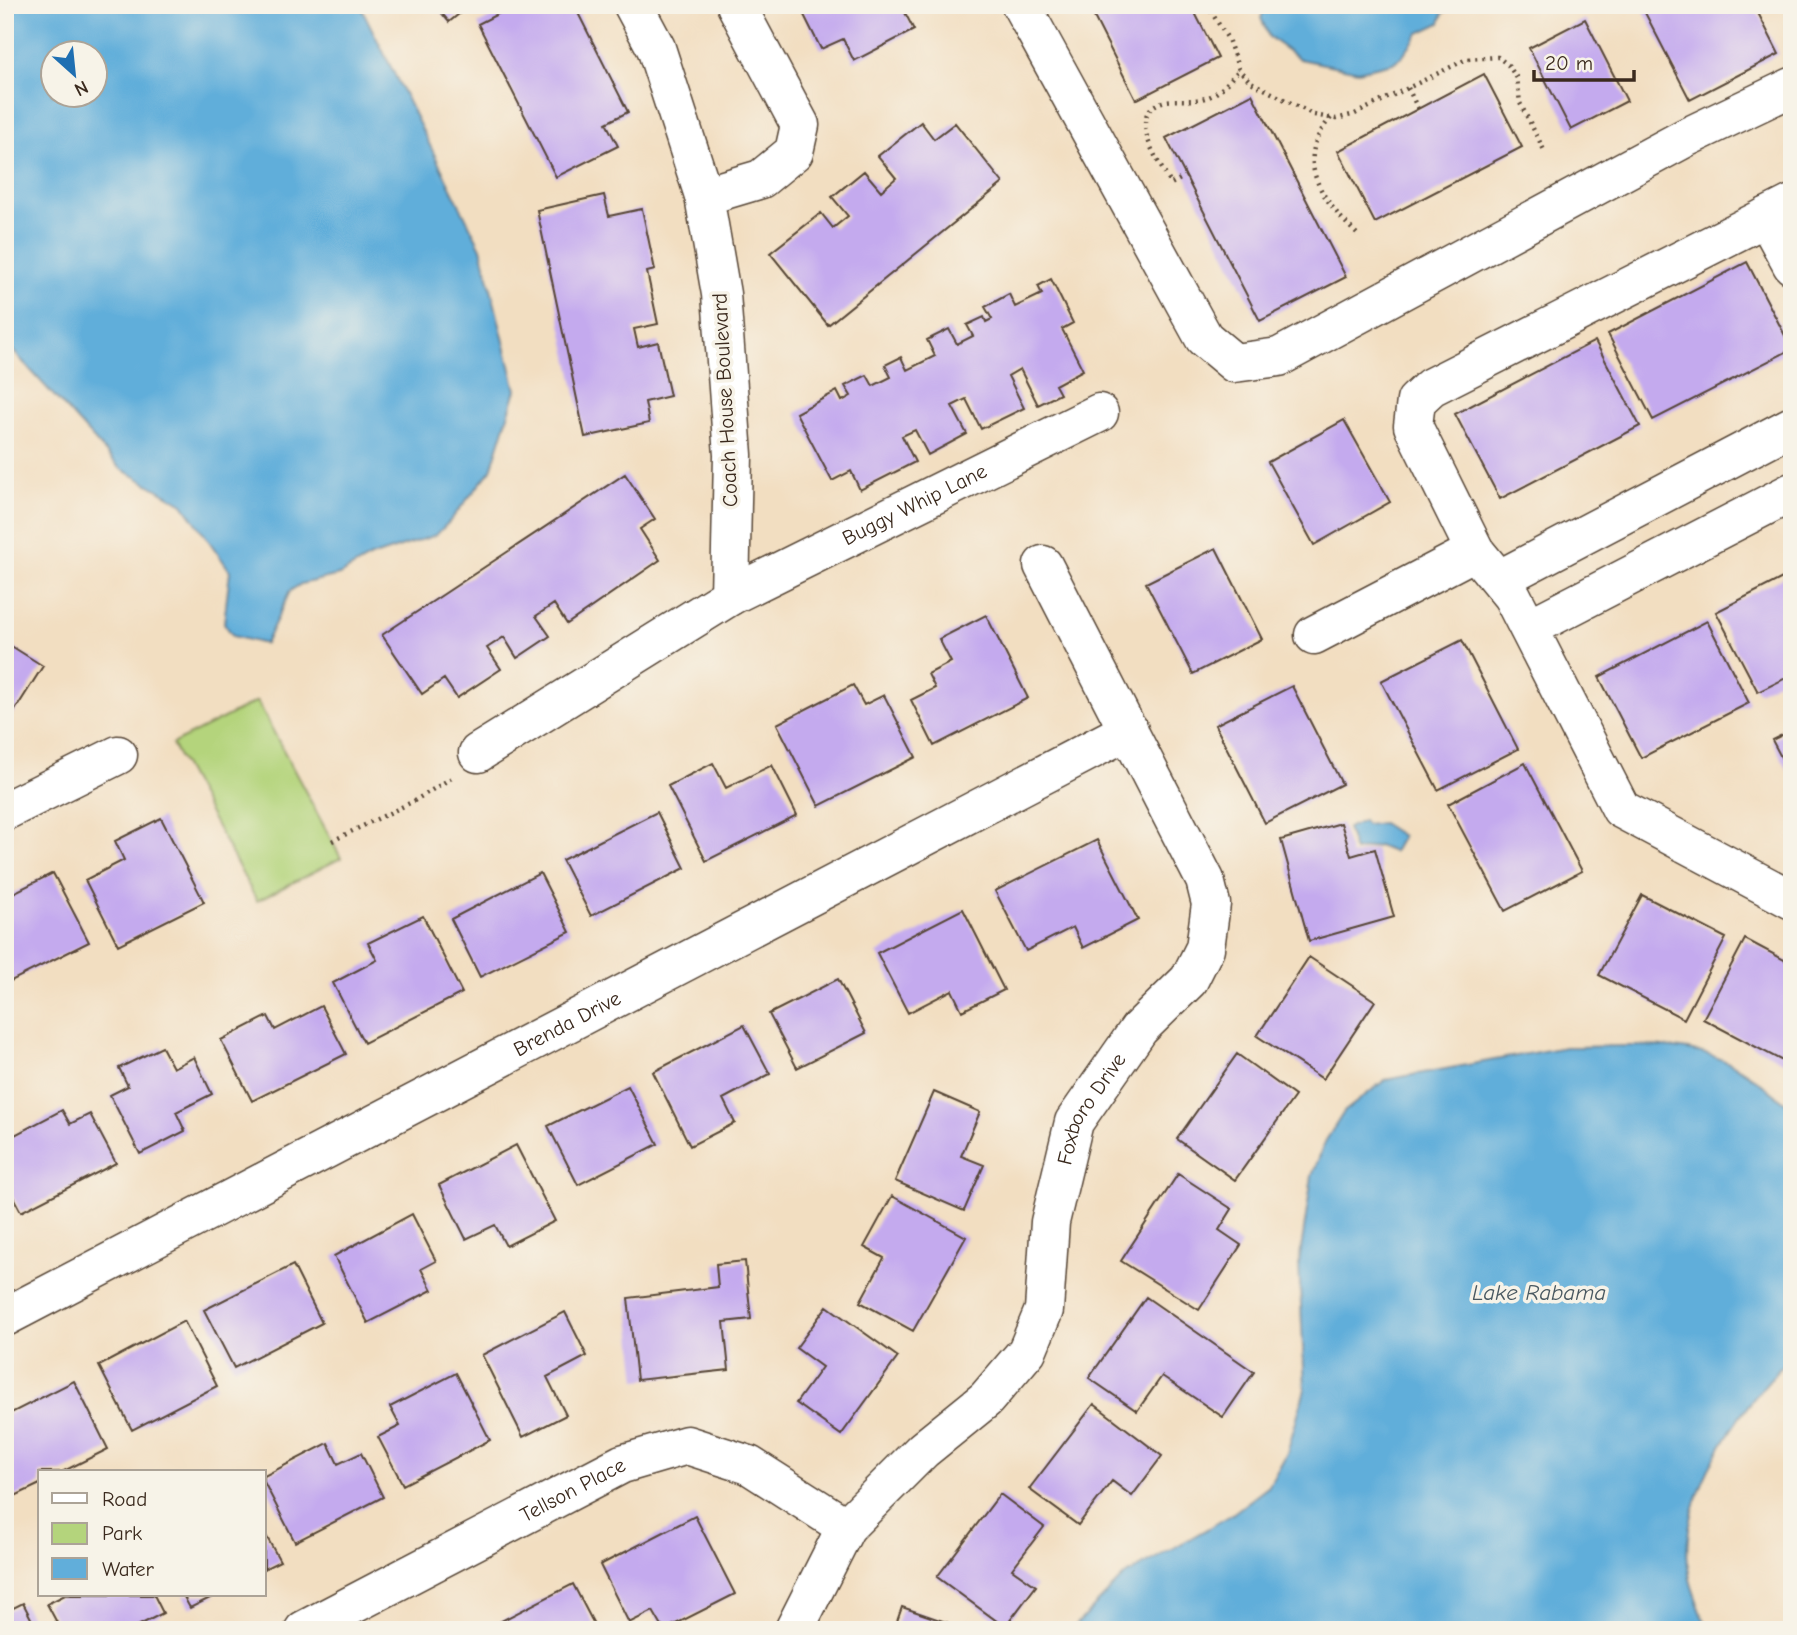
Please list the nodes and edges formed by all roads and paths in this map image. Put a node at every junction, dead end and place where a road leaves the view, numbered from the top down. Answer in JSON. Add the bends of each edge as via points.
{"nodes":[{"id":1,"x":633,"y":5,"type":"edge"},
{"id":2,"x":736,"y":5,"type":"edge"},
{"id":3,"x":1021,"y":5,"type":"edge"},
{"id":4,"x":1207,"y":5,"type":"edge"},
{"id":5,"x":1239,"y":70,"type":"junction"},
{"id":6,"x":1792,"y":87,"type":"edge"},
{"id":7,"x":1408,"y":88,"type":"junction"},
{"id":8,"x":1418,"y":109,"type":"dead end"},
{"id":9,"x":1332,"y":118,"type":"junction"},
{"id":10,"x":1545,"y":152,"type":"dead end"},
{"id":11,"x":1185,"y":176,"type":"dead end"},
{"id":12,"x":704,"y":196,"type":"junction"},
{"id":13,"x":1779,"y":210,"type":"edge"},
{"id":14,"x":1358,"y":235,"type":"dead end"},
{"id":15,"x":1792,"y":265,"type":"edge"},
{"id":16,"x":1099,"y":413,"type":"dead end"},
{"id":17,"x":1792,"y":426,"type":"edge"},
{"id":18,"x":1792,"y":492,"type":"edge"},
{"id":19,"x":1475,"y":551,"type":"junction"},
{"id":20,"x":1042,"y":565,"type":"dead end"},
{"id":21,"x":1500,"y":579,"type":"junction"},
{"id":22,"x":730,"y":596,"type":"junction"},
{"id":23,"x":1529,"y":628,"type":"junction"},
{"id":24,"x":1314,"y":635,"type":"dead end"},
{"id":25,"x":1129,"y":730,"type":"junction"},
{"id":26,"x":478,"y":753,"type":"joint"},
{"id":27,"x":118,"y":755,"type":"dead end"},
{"id":28,"x":5,"y":811,"type":"edge"},
{"id":29,"x":332,"y":841,"type":"dead end"},
{"id":30,"x":1792,"y":900,"type":"edge"},
{"id":31,"x":5,"y":1317,"type":"edge"},
{"id":32,"x":846,"y":1527,"type":"junction"},
{"id":33,"x":304,"y":1630,"type":"edge"},
{"id":34,"x":794,"y":1630,"type":"edge"}],
"edges":[{"from":1,"to":12,"type":"street","name":"Coach House Boulevard","via":[[656,48]]},
{"from":2,"to":12,"type":"street","via":[[800,125],[794,152],[761,179]]},
{"from":3,"to":6,"type":"street","via":[[1204,338],[1234,363],[1279,357],[1685,138]]},
{"from":4,"to":5,"type":"path","via":[[1228,39]]},
{"from":5,"to":9,"type":"path","via":[[1251,82],[1296,106]]},
{"from":5,"to":11,"type":"path","via":[[1207,98],[1163,102],[1150,110],[1144,124],[1147,140],[1171,184]]},
{"from":7,"to":8,"type":"path"},
{"from":7,"to":9,"type":"path","via":[[1355,114]]},
{"from":7,"to":10,"type":"path","via":[[1467,59],[1498,57],[1517,78],[1520,103]]},
{"from":9,"to":14,"type":"path","via":[[1313,144],[1319,191]]},
{"from":12,"to":22,"type":"street","name":"Coach House Boulevard","via":[[721,294],[733,455]]},
{"from":13,"to":15,"type":"street"},
{"from":13,"to":19,"type":"street","via":[[1431,387],[1416,401],[1413,426]]},
{"from":16,"to":22,"type":"street","name":"Buggy Whip Lane"},
{"from":17,"to":21,"type":"street"},
{"from":18,"to":23,"type":"street"},
{"from":19,"to":21,"type":"street"},
{"from":19,"to":24,"type":"street"},
{"from":20,"to":25,"type":"street","name":"Foxboro Drive"},
{"from":21,"to":23,"type":"street"},
{"from":22,"to":26,"type":"street"},
{"from":23,"to":30,"type":"street","via":[[1620,808]]},
{"from":25,"to":31,"type":"street","name":"Brenda Drive"},
{"from":25,"to":32,"type":"street","name":"Foxboro Drive","via":[[1205,880],[1211,904],[1205,948],[1189,980],[1139,1029],[1074,1122],[1050,1222],[1044,1310],[1027,1351],[986,1399],[923,1450]]},
{"from":26,"to":29,"type":"path","via":[[473,765],[424,795]]},
{"from":27,"to":28,"type":"street"},
{"from":32,"to":33,"type":"street","name":"Tellson Place","via":[[748,1465],[687,1445],[622,1464]]},
{"from":32,"to":34,"type":"street","name":"Foxboro Drive"}]}
